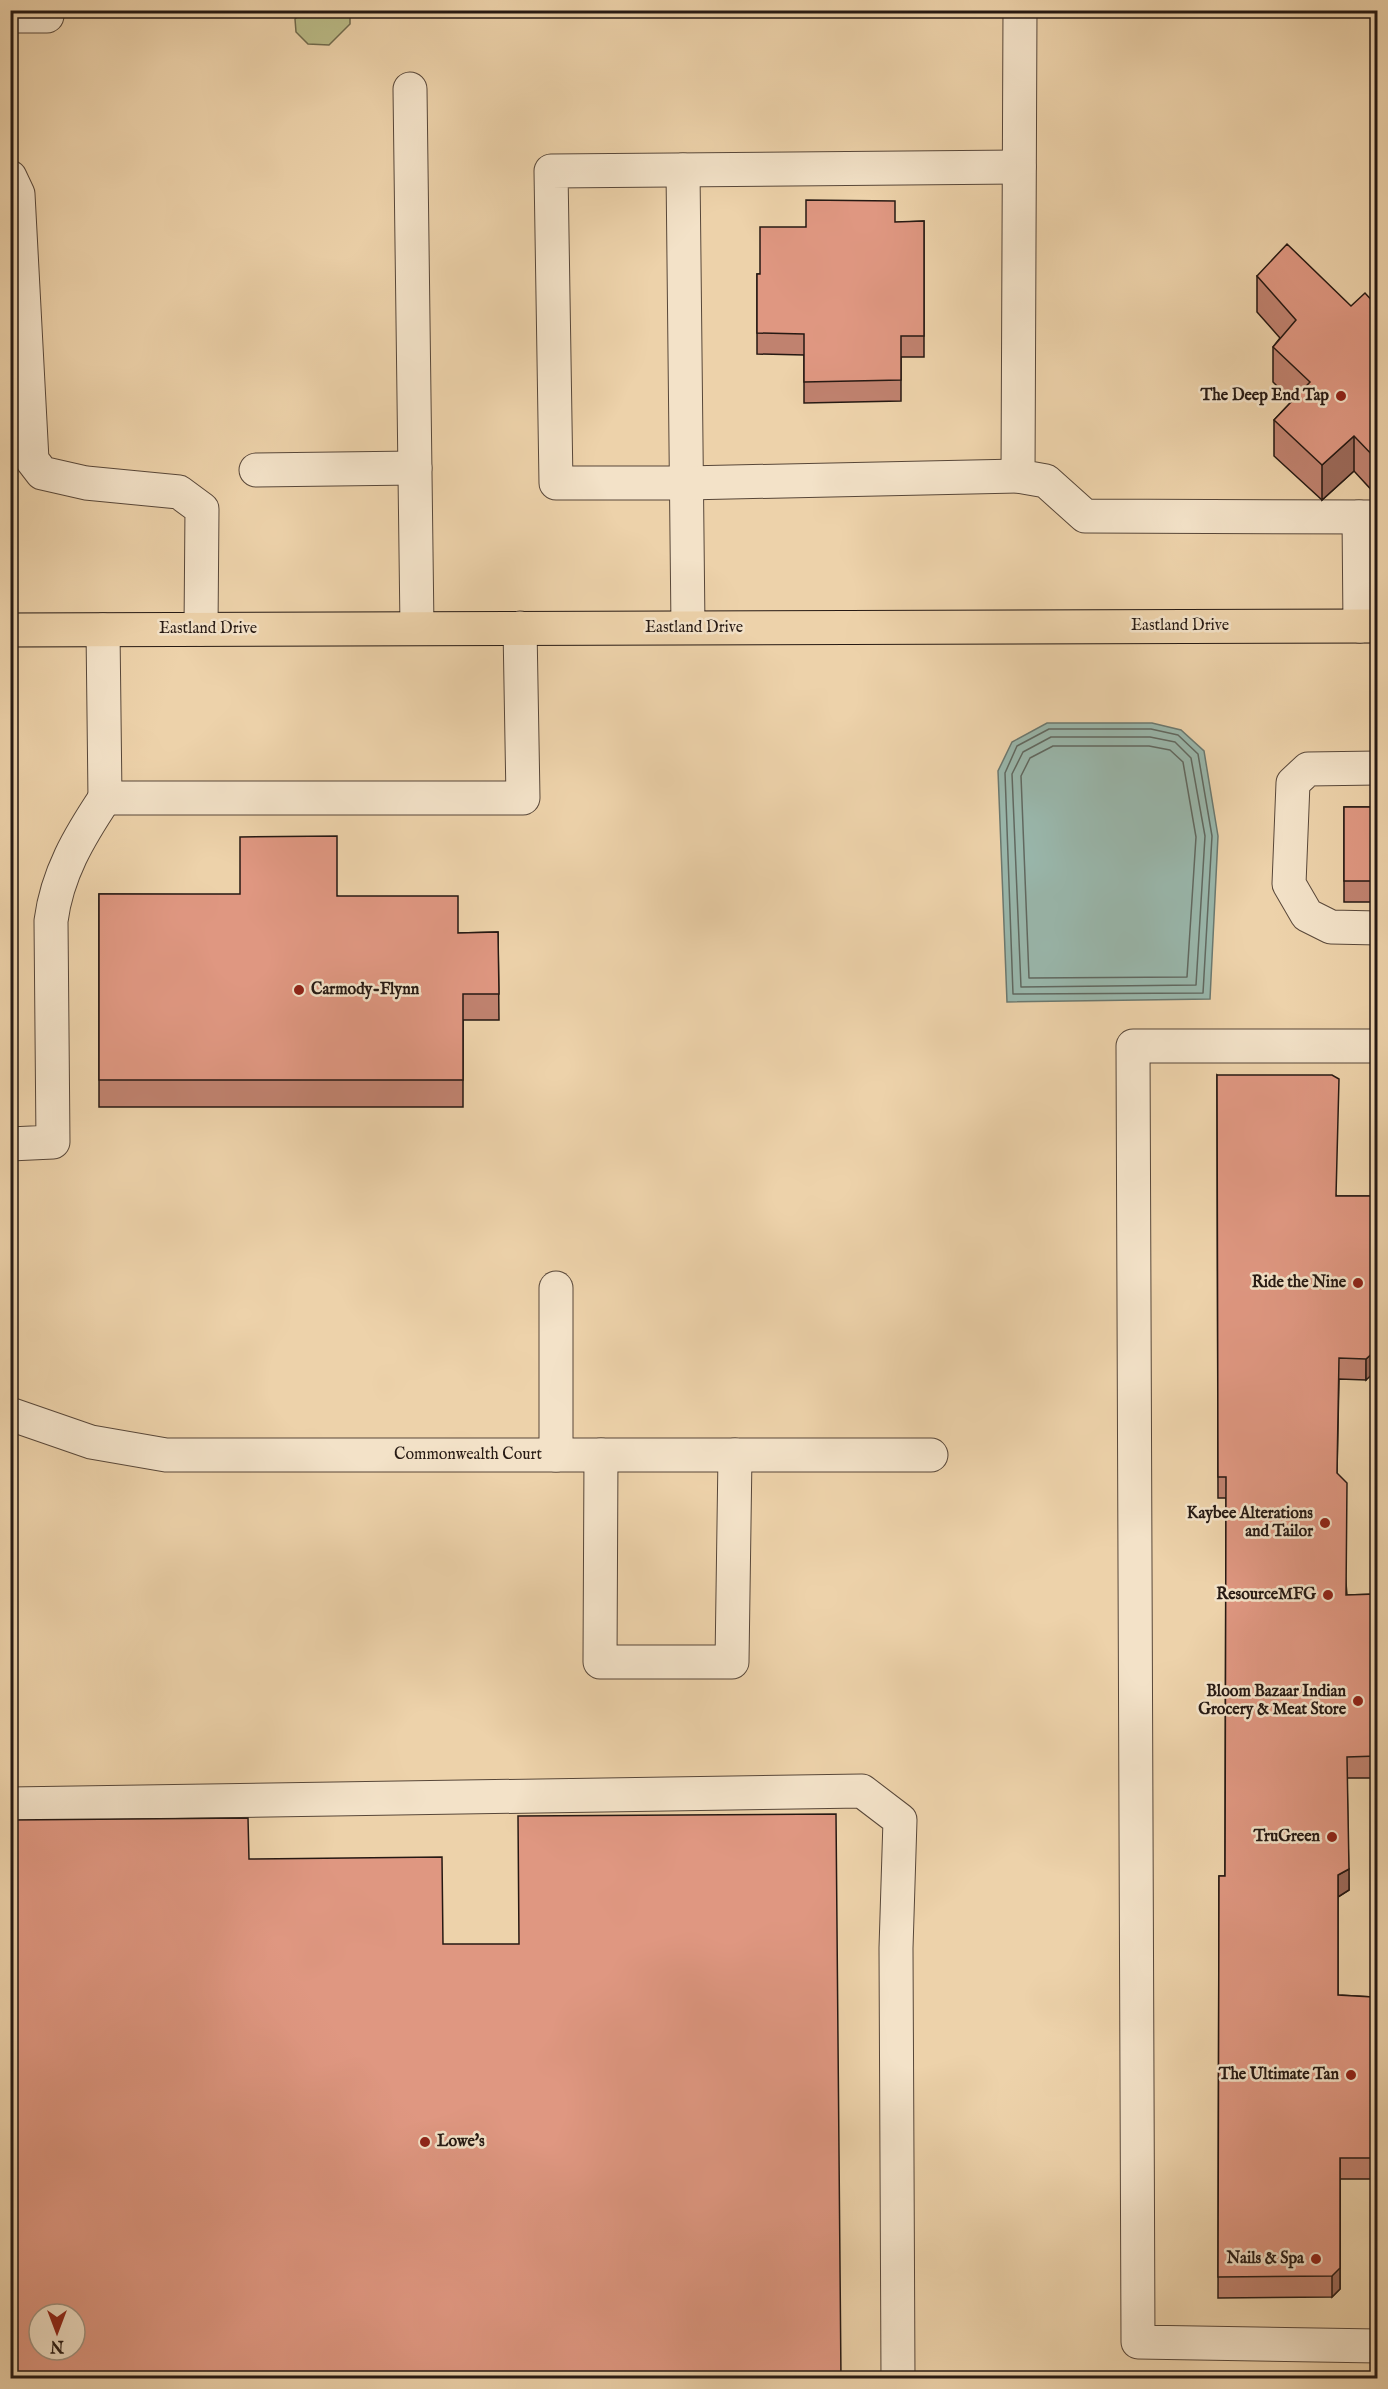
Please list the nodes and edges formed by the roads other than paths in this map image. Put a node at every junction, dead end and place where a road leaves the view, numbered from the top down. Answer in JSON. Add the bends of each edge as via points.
{"nodes":[{"id":1,"x":47,"y":10,"type":"edge"},
{"id":2,"x":1020,"y":10,"type":"edge"},
{"id":3,"x":10,"y":16,"type":"edge"},
{"id":4,"x":410,"y":89,"type":"dead end"},
{"id":5,"x":1018,"y":167,"type":"junction"},
{"id":6,"x":684,"y":170,"type":"junction"},
{"id":7,"x":10,"y":177,"type":"edge"},
{"id":8,"x":415,"y":468,"type":"junction"},
{"id":9,"x":256,"y":470,"type":"dead end"},
{"id":10,"x":1018,"y":476,"type":"junction"},
{"id":11,"x":686,"y":483,"type":"junction"},
{"id":12,"x":1368,"y":517,"type":"edge"},
{"id":13,"x":1369,"y":626,"type":"edge"},
{"id":14,"x":688,"y":627,"type":"junction"},
{"id":15,"x":417,"y":628,"type":"junction"},
{"id":16,"x":520,"y":628,"type":"junction"},
{"id":17,"x":201,"y":629,"type":"junction"},
{"id":18,"x":10,"y":630,"type":"edge"},
{"id":19,"x":103,"y":630,"type":"junction"},
{"id":20,"x":1377,"y":768,"type":"edge"},
{"id":21,"x":105,"y":798,"type":"junction"},
{"id":22,"x":1377,"y":928,"type":"edge"},
{"id":23,"x":1377,"y":1046,"type":"edge"},
{"id":24,"x":10,"y":1144,"type":"edge"},
{"id":25,"x":556,"y":1288,"type":"dead end"},
{"id":26,"x":10,"y":1414,"type":"edge"},
{"id":27,"x":556,"y":1455,"type":"junction"},
{"id":28,"x":601,"y":1455,"type":"junction"},
{"id":29,"x":735,"y":1455,"type":"junction"},
{"id":30,"x":931,"y":1455,"type":"dead end"},
{"id":31,"x":10,"y":1804,"type":"edge"},
{"id":32,"x":1377,"y":2346,"type":"edge"},
{"id":33,"x":898,"y":2379,"type":"edge"}],
"edges":[{"from":1,"to":3,"type":"lane","via":[[47,16]]},
{"from":2,"to":5,"type":"lane"},
{"from":4,"to":8,"type":"lane"},
{"from":5,"to":6,"type":"lane"},
{"from":5,"to":10,"type":"lane"},
{"from":6,"to":11,"type":"lane"},
{"from":6,"to":11,"type":"lane","via":[[551,171],[556,483]]},
{"from":7,"to":17,"type":"lane","via":[[18,194],[32,460],[42,473],[86,483],[179,492],[202,509]]},
{"from":8,"to":9,"type":"lane"},
{"from":8,"to":15,"type":"lane"},
{"from":10,"to":11,"type":"lane"},
{"from":10,"to":12,"type":"lane","via":[[1046,482],[1085,516]]},
{"from":11,"to":14,"type":"lane"},
{"from":12,"to":13,"type":"lane"},
{"from":13,"to":14,"type":"main road","name":"Eastland Drive"},
{"from":14,"to":16,"type":"main road","name":"Eastland Drive"},
{"from":15,"to":16,"type":"main road","name":"Eastland Drive"},
{"from":15,"to":17,"type":"main road","name":"Eastland Drive"},
{"from":16,"to":21,"type":"lane","via":[[524,798]]},
{"from":17,"to":19,"type":"main road","name":"Eastland Drive"},
{"from":18,"to":19,"type":"main road","name":"Eastland Drive"},
{"from":19,"to":21,"type":"lane"},
{"from":20,"to":22,"type":"lane","via":[[1308,769],[1293,783],[1289,884],[1307,915],[1331,927]]},
{"from":21,"to":24,"type":"lane","via":[[75,844],[54,899],[54,1142]]},
{"from":23,"to":32,"type":"lane","via":[[1133,1046],[1138,2342]]},
{"from":25,"to":27,"type":"lane"},
{"from":26,"to":27,"type":"lane","name":"Commonwealth Court","via":[[91,1442],[166,1455]]},
{"from":27,"to":28,"type":"lane","name":"Commonwealth Court"},
{"from":28,"to":29,"type":"lane","name":"Commonwealth Court"},
{"from":28,"to":29,"type":"lane","via":[[600,1662],[732,1662]]},
{"from":29,"to":30,"type":"lane","name":"Commonwealth Court"},
{"from":31,"to":33,"type":"lane","via":[[862,1791],[900,1820],[896,1948]]}]}
